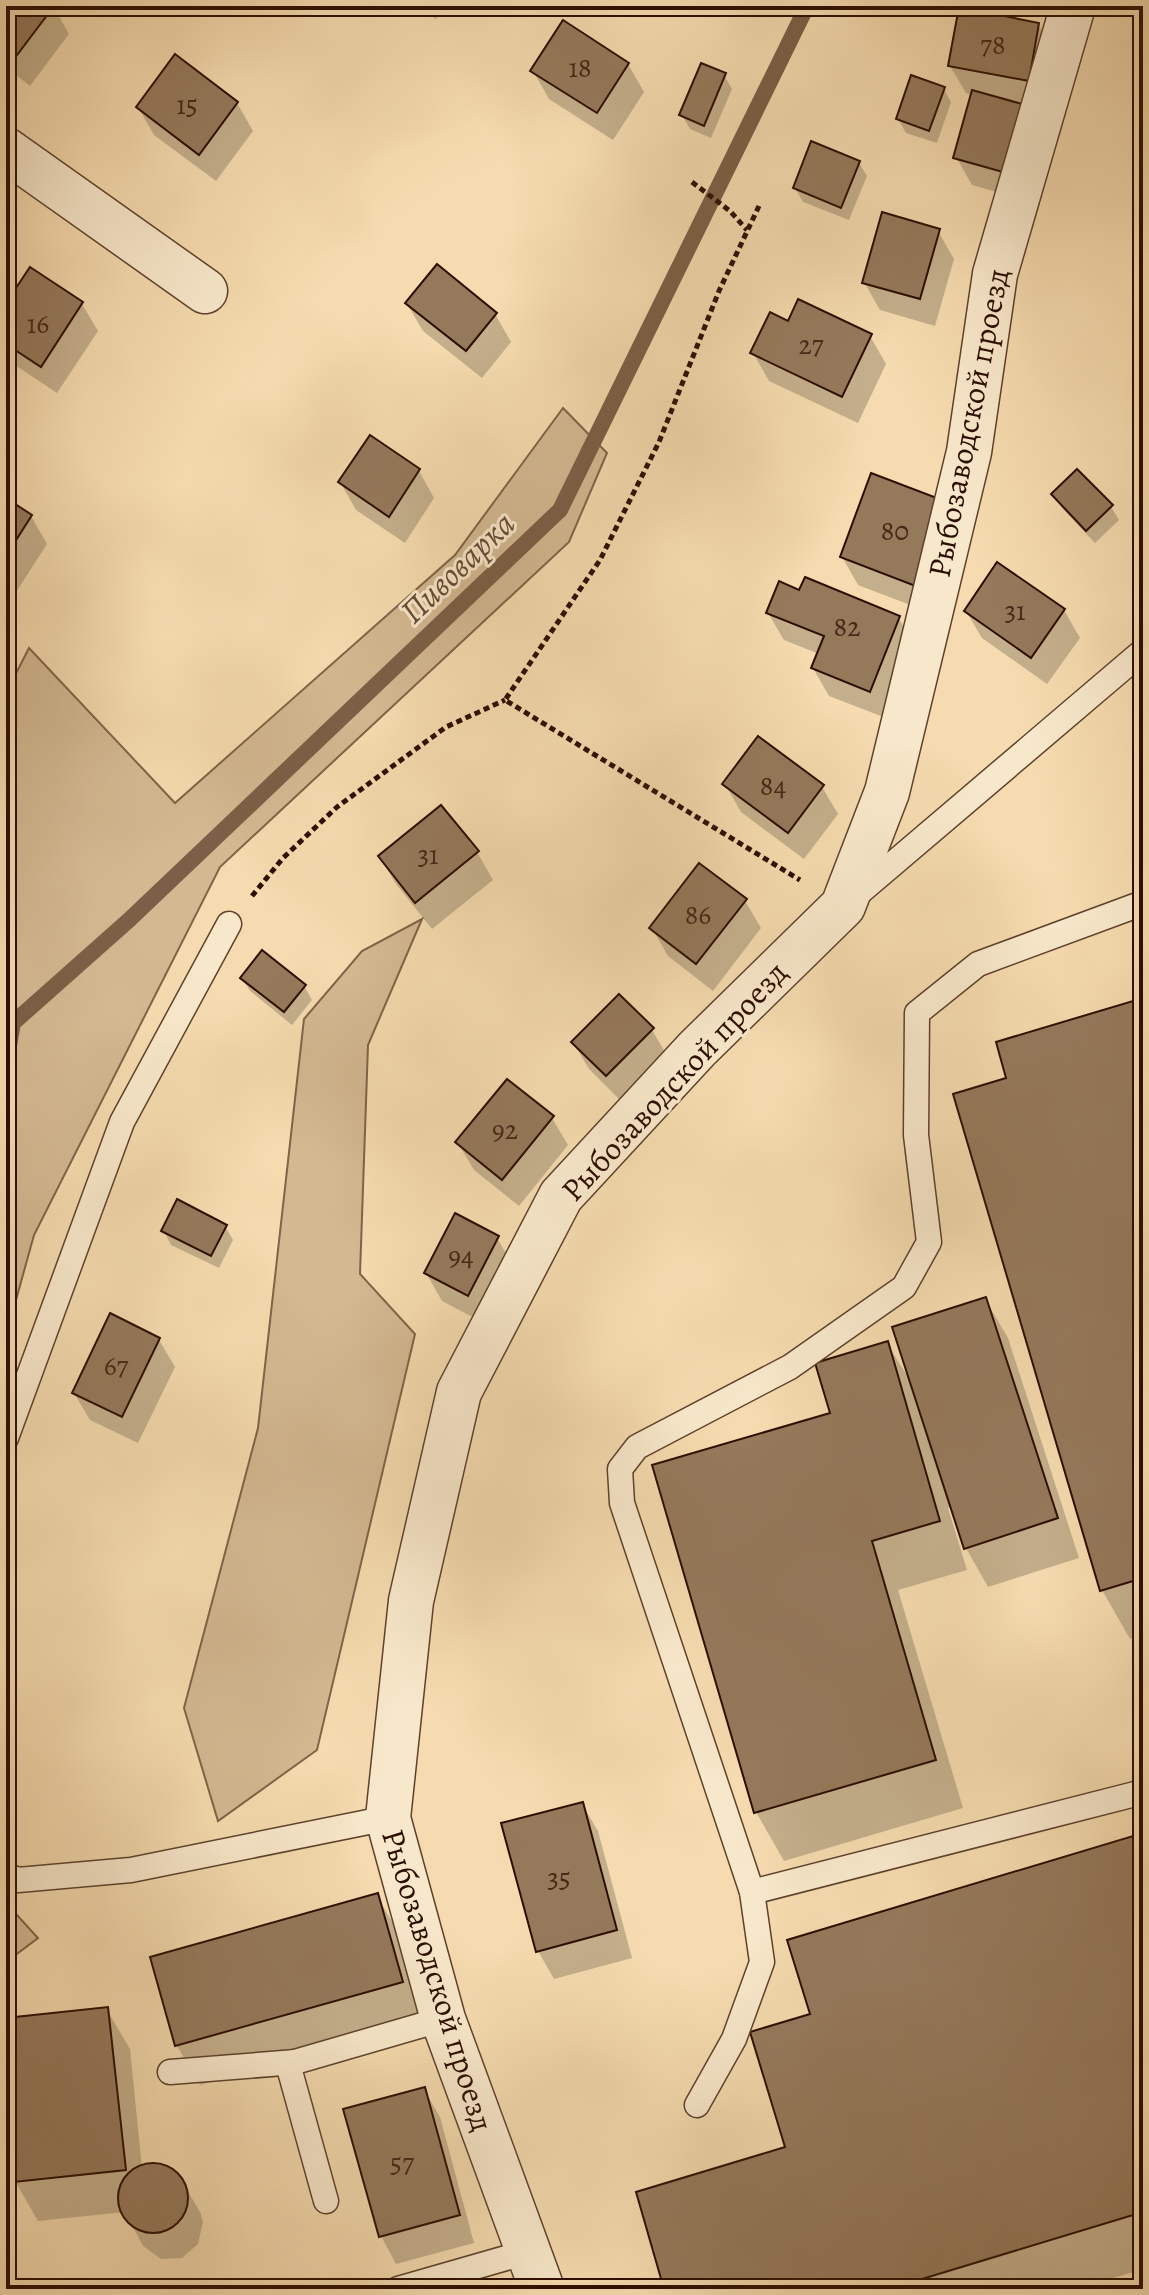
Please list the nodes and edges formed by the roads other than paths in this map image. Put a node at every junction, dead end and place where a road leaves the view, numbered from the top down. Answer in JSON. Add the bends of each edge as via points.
{"nodes":[{"id":1,"x":1073,"y":6,"type":"edge"},
{"id":2,"x":6,"y":150,"type":"edge"},
{"id":3,"x":205,"y":291,"type":"dead end"},
{"id":4,"x":1143,"y":651,"type":"edge"},
{"id":5,"x":1143,"y":903,"type":"edge"},
{"id":6,"x":843,"y":906,"type":"junction"},
{"id":7,"x":229,"y":924,"type":"road end"},
{"id":8,"x":6,"y":1438,"type":"edge"},
{"id":9,"x":1143,"y":1792,"type":"edge"},
{"id":10,"x":388,"y":1818,"type":"junction"},
{"id":11,"x":6,"y":1875,"type":"edge"},
{"id":12,"x":752,"y":1892,"type":"junction"},
{"id":13,"x":443,"y":2019,"type":"junction"},
{"id":14,"x":296,"y":2062,"type":"junction"},
{"id":15,"x":170,"y":2072,"type":"dead end"},
{"id":16,"x":697,"y":2105,"type":"dead end"},
{"id":17,"x":326,"y":2201,"type":"dead end"},
{"id":18,"x":534,"y":2270,"type":"edge"},
{"id":19,"x":398,"y":2289,"type":"edge"}],
"edges":[{"from":1,"to":6,"type":"street","name":"Рыбозаводской проезд","via":[[995,274],[969,452],[887,792]]},
{"from":2,"to":3,"type":"street"},
{"from":4,"to":6,"type":"lane"},
{"from":5,"to":12,"type":"lane","via":[[978,964],[917,1013],[916,1135],[929,1242],[904,1287],[790,1367],[637,1447],[620,1469],[622,1503]]},
{"from":6,"to":10,"type":"street","name":"Рыбозаводской проезд","via":[[697,1049],[561,1196],[459,1392],[411,1601]]},
{"from":7,"to":8,"type":"lane","via":[[122,1122]]},
{"from":9,"to":12,"type":"lane"},
{"from":10,"to":11,"type":"lane","via":[[131,1870],[18,1880]]},
{"from":10,"to":13,"type":"street","name":"Рыбозаводской проезд"},
{"from":12,"to":16,"type":"lane","via":[[762,1962],[734,2039]]},
{"from":13,"to":14,"type":"lane"},
{"from":13,"to":18,"type":"street","name":"Рыбозаводской проезд"},
{"from":14,"to":15,"type":"lane"},
{"from":14,"to":17,"type":"lane","via":[[288,2064]]},
{"from":18,"to":19,"type":"lane"}]}
